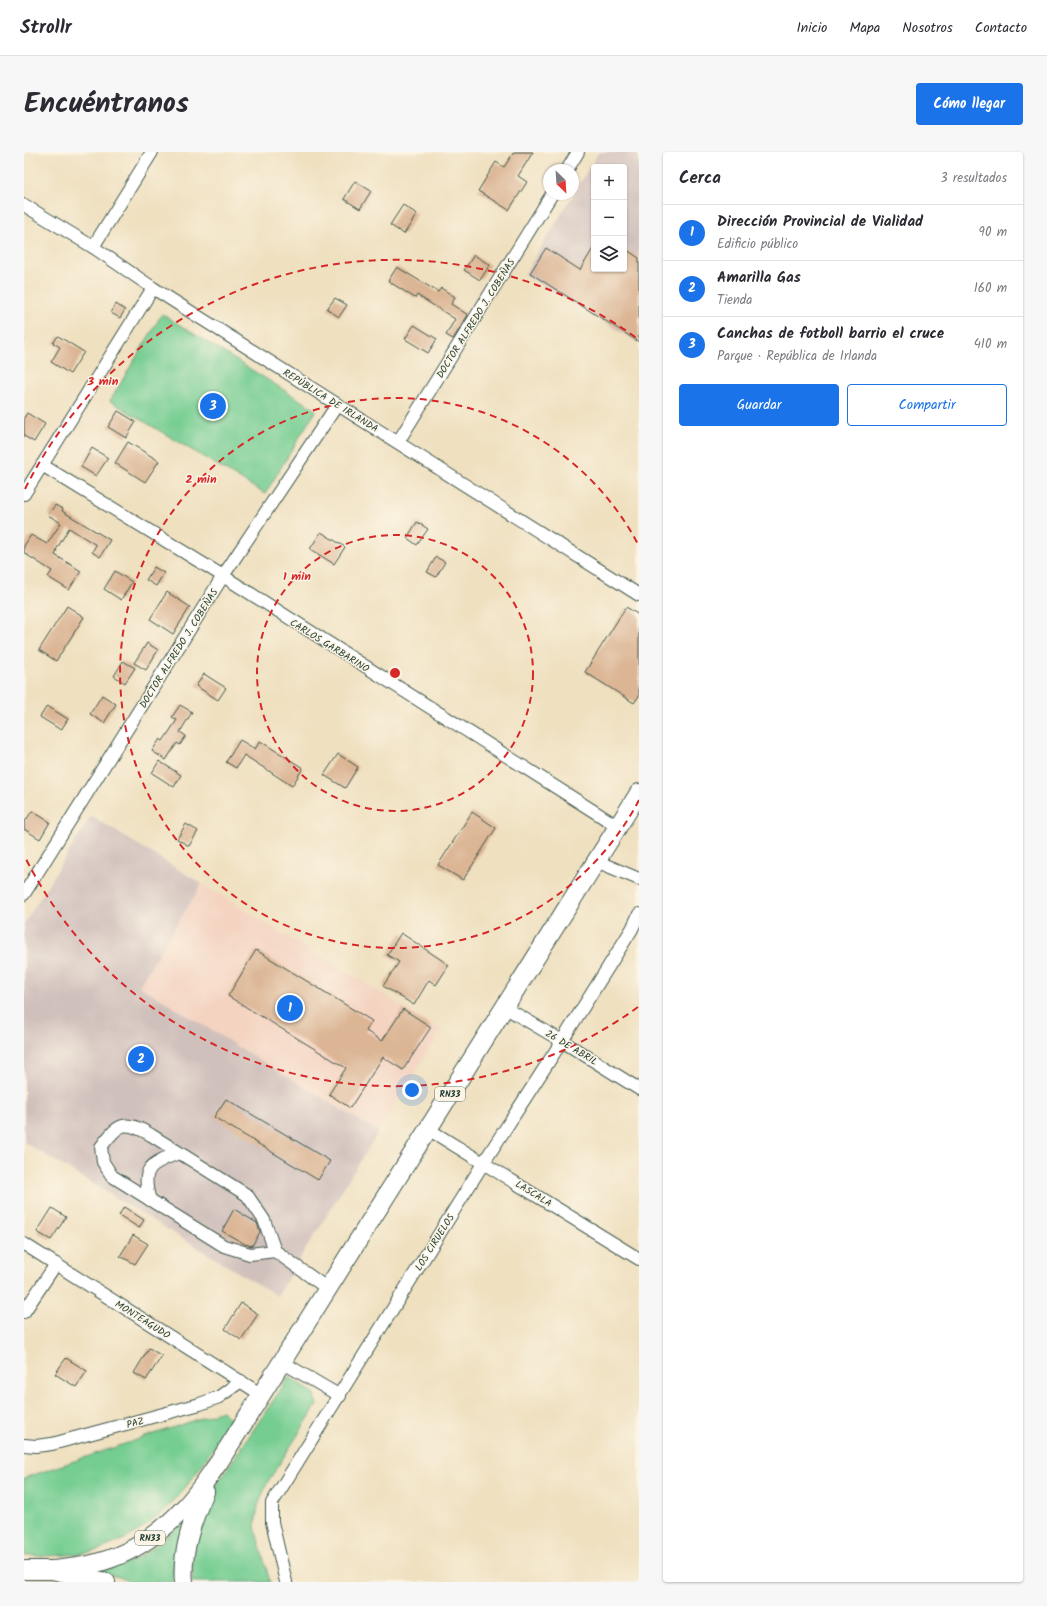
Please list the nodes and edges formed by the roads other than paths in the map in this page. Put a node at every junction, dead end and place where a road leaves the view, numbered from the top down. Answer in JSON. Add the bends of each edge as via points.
{"nodes":[{"id":1,"x":152,"y":152,"type":"edge"},
{"id":2,"x":578,"y":152,"type":"edge"},
{"id":3,"x":571,"y":164,"type":"edge"},
{"id":4,"x":548,"y":200,"type":"edge"},
{"id":5,"x":24,"y":205,"type":"edge"},
{"id":6,"x":93,"y":247,"type":"junction"},
{"id":7,"x":153,"y":288,"type":"junction"},
{"id":8,"x":337,"y":404,"type":"junction"},
{"id":9,"x":398,"y":442,"type":"junction"},
{"id":10,"x":42,"y":465,"type":"junction"},
{"id":11,"x":24,"y":494,"type":"edge"},
{"id":12,"x":223,"y":576,"type":"junction"},
{"id":13,"x":639,"y":595,"type":"edge"},
{"id":14,"x":639,"y":793,"type":"edge"},
{"id":15,"x":617,"y":826,"type":"junction"},
{"id":16,"x":596,"y":861,"type":"junction"},
{"id":17,"x":639,"y":879,"type":"edge"},
{"id":18,"x":24,"y":894,"type":"edge"},
{"id":19,"x":639,"y":914,"type":"edge"},
{"id":20,"x":504,"y":1007,"type":"junction"},
{"id":21,"x":562,"y":1041,"type":"junction"},
{"id":22,"x":639,"y":1089,"type":"edge"},
{"id":23,"x":428,"y":1129,"type":"junction"},
{"id":24,"x":179,"y":1153,"type":"junction"},
{"id":25,"x":484,"y":1162,"type":"junction"},
{"id":26,"x":150,"y":1200,"type":"junction"},
{"id":27,"x":24,"y":1244,"type":"edge"},
{"id":28,"x":275,"y":1251,"type":"junction"},
{"id":29,"x":639,"y":1259,"type":"edge"},
{"id":30,"x":56,"y":1264,"type":"junction"},
{"id":31,"x":328,"y":1288,"type":"junction"},
{"id":32,"x":24,"y":1312,"type":"edge"},
{"id":33,"x":282,"y":1362,"type":"junction"},
{"id":34,"x":241,"y":1381,"type":"junction"},
{"id":35,"x":262,"y":1394,"type":"junction"},
{"id":36,"x":340,"y":1396,"type":"junction"},
{"id":37,"x":24,"y":1445,"type":"edge"},
{"id":38,"x":219,"y":1462,"type":"junction"},
{"id":39,"x":24,"y":1570,"type":"edge"},
{"id":40,"x":52,"y":1570,"type":"junction"},
{"id":41,"x":106,"y":1582,"type":"edge"},
{"id":42,"x":184,"y":1582,"type":"edge"},
{"id":43,"x":286,"y":1582,"type":"edge"}],
"edges":[{"from":1,"to":6,"type":"street"},
{"from":2,"to":3,"type":"street"},
{"from":4,"to":9,"type":"street","name":"DOCTOR ALFREDO J. COBEÑAS"},
{"from":5,"to":6,"type":"street","name":"REPÚBLICA DE IRLANDA"},
{"from":6,"to":7,"type":"street","name":"REPÚBLICA DE IRLANDA"},
{"from":7,"to":8,"type":"street","name":"REPÚBLICA DE IRLANDA"},
{"from":7,"to":10,"type":"street"},
{"from":8,"to":9,"type":"street","name":"REPÚBLICA DE IRLANDA"},
{"from":8,"to":12,"type":"street","name":"DOCTOR ALFREDO J. COBEÑAS"},
{"from":9,"to":13,"type":"street","name":"REPÚBLICA DE IRLANDA"},
{"from":10,"to":11,"type":"street"},
{"from":10,"to":12,"type":"street","name":"CARLOS GARBARINO"},
{"from":12,"to":15,"type":"street","name":"CARLOS GARBARINO"},
{"from":12,"to":18,"type":"street","name":"DOCTOR ALFREDO J. COBEÑAS"},
{"from":14,"to":15,"type":"highway","number":"RN33"},
{"from":15,"to":16,"type":"highway","number":"RN33"},
{"from":16,"to":17,"type":"street"},
{"from":16,"to":20,"type":"highway","number":"RN33"},
{"from":19,"to":21,"type":"street","name":"LOS CIRUELOS"},
{"from":20,"to":21,"type":"street","name":"26 DE ABRIL"},
{"from":20,"to":23,"type":"highway","number":"RN33"},
{"from":21,"to":22,"type":"street","name":"26 DE ABRIL"},
{"from":21,"to":25,"type":"street","name":"LOS CIRUELOS"},
{"from":23,"to":25,"type":"street","name":"LASCALA"},
{"from":23,"to":31,"type":"highway","number":"RN33"},
{"from":24,"to":26,"type":"street","via":[[160,1159],[150,1168],[146,1176]]},
{"from":24,"to":26,"type":"street","via":[[136,1126],[123,1125],[112,1132],[101,1147],[103,1162],[112,1176]]},
{"from":24,"to":28,"type":"street","via":[[247,1196],[264,1220]]},
{"from":25,"to":29,"type":"street","name":"LASCALA"},
{"from":25,"to":36,"type":"street","name":"LOS CIRUELOS"},
{"from":26,"to":28,"type":"street","via":[[224,1246],[250,1254]]},
{"from":27,"to":30,"type":"street","name":"MONTEAGUDO"},
{"from":28,"to":31,"type":"street"},
{"from":30,"to":32,"type":"street"},
{"from":30,"to":34,"type":"street","name":"MONTEAGUDO"},
{"from":31,"to":33,"type":"highway","number":"RN33"},
{"from":33,"to":35,"type":"highway","number":"RN33"},
{"from":33,"to":36,"type":"street"},
{"from":34,"to":35,"type":"street","name":"MONTEAGUDO"},
{"from":34,"to":37,"type":"street","name":"PAZ","via":[[219,1397],[200,1404],[52,1444]]},
{"from":35,"to":38,"type":"highway","number":"RN33"},
{"from":36,"to":43,"type":"street","name":"LOS CIRUELOS","via":[[272,1503],[272,1522]]},
{"from":38,"to":40,"type":"highway","number":"RN33","via":[[185,1508],[145,1542],[100,1562]]},
{"from":38,"to":42,"type":"highway","number":"RN33","via":[[193,1521],[183,1574]]},
{"from":39,"to":40,"type":"highway"},
{"from":40,"to":41,"type":"highway"}]}
